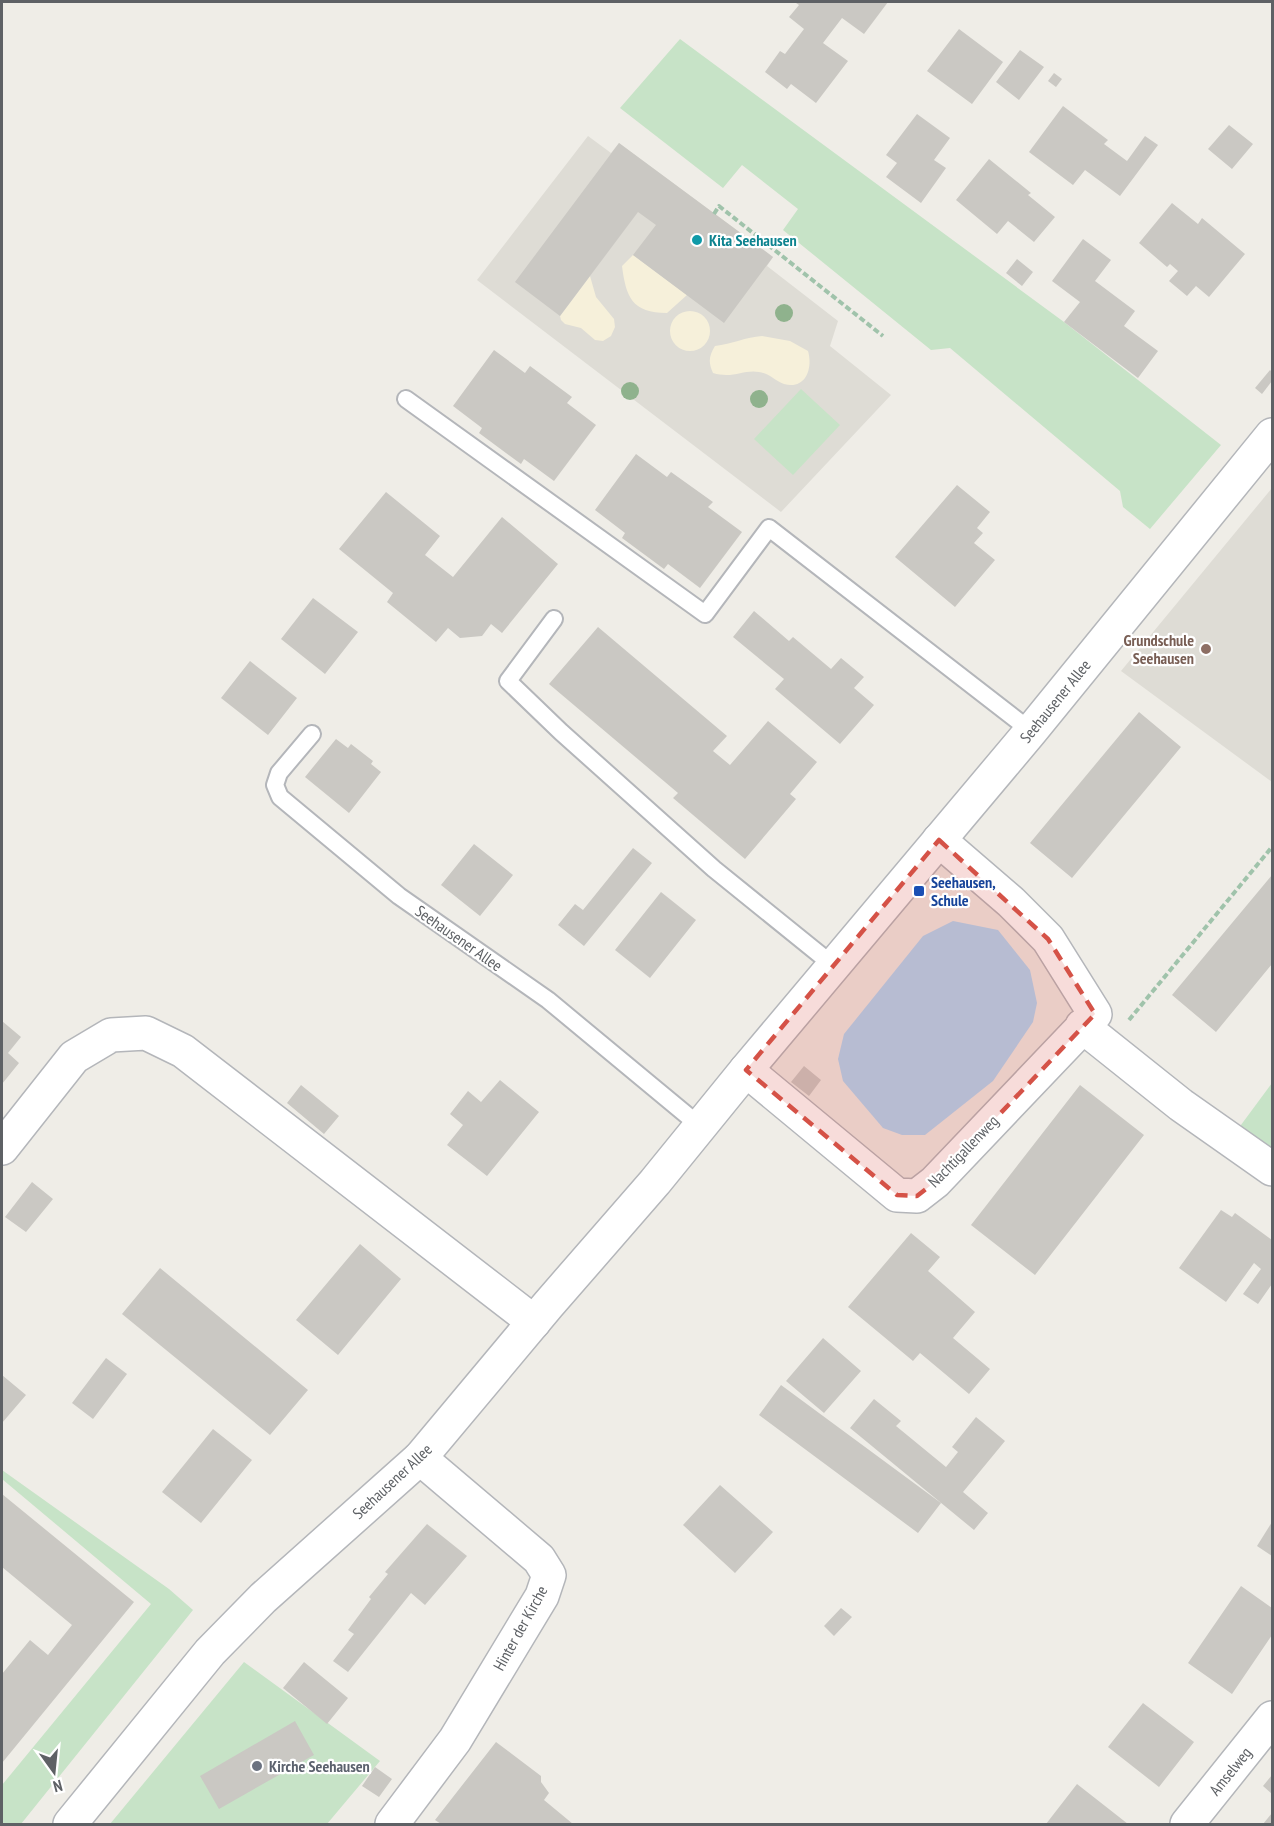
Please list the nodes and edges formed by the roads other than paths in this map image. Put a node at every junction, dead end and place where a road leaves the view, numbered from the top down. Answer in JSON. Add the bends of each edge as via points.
{"nodes":[{"id":1,"x":406,"y":399,"type":"dead end"},
{"id":2,"x":1272,"y":435,"type":"edge"},
{"id":3,"x":554,"y":619,"type":"dead end"},
{"id":4,"x":1031,"y":731,"type":"junction"},
{"id":5,"x":312,"y":734,"type":"dead end"},
{"id":6,"x":939,"y":840,"type":"junction"},
{"id":7,"x":834,"y":966,"type":"junction"},
{"id":8,"x":1094,"y":1036,"type":"junction"},
{"id":9,"x":746,"y":1070,"type":"junction"},
{"id":10,"x":700,"y":1126,"type":"junction"},
{"id":11,"x":2,"y":1148,"type":"edge"},
{"id":12,"x":1272,"y":1169,"type":"edge"},
{"id":13,"x":534,"y":1322,"type":"junction"},
{"id":14,"x":420,"y":1458,"type":"junction"},
{"id":15,"x":1272,"y":1718,"type":"edge"},
{"id":16,"x":70,"y":1824,"type":"edge"},
{"id":17,"x":392,"y":1824,"type":"edge"},
{"id":18,"x":1187,"y":1824,"type":"edge"}],
"edges":[{"from":1,"to":4,"type":"lane","via":[[705,615],[769,528]]},
{"from":2,"to":4,"type":"street","name":"Seehausener Allee"},
{"from":3,"to":7,"type":"lane","via":[[508,681],[714,869]]},
{"from":4,"to":6,"type":"street","name":"Seehausener Allee"},
{"from":5,"to":10,"type":"lane","name":"Seehausener Allee","via":[[279,773],[275,785],[279,797],[399,896],[548,1000]]},
{"from":6,"to":7,"type":"street","name":"Seehausener Allee"},
{"from":6,"to":8,"type":"street","name":"Nachtigallenweg","via":[[1048,939],[1095,1014]]},
{"from":7,"to":9,"type":"street","name":"Seehausener Allee"},
{"from":8,"to":9,"type":"street","name":"Nachtigallenweg","via":[[916,1196],[897,1195]]},
{"from":8,"to":12,"type":"street","via":[[1181,1106]]},
{"from":9,"to":10,"type":"street","name":"Seehausener Allee"},
{"from":10,"to":13,"type":"street","name":"Seehausener Allee"},
{"from":11,"to":13,"type":"street","via":[[74,1057],[111,1035],[146,1033],[183,1051]]},
{"from":13,"to":14,"type":"street","name":"Seehausener Allee"},
{"from":14,"to":16,"type":"street","name":"Seehausener Allee","via":[[263,1598],[210,1652]]},
{"from":14,"to":17,"type":"street","name":"Hinter der Kirche","via":[[538,1559],[549,1575],[542,1596],[455,1740]]},
{"from":15,"to":18,"type":"street","name":"Amselweg"}]}
